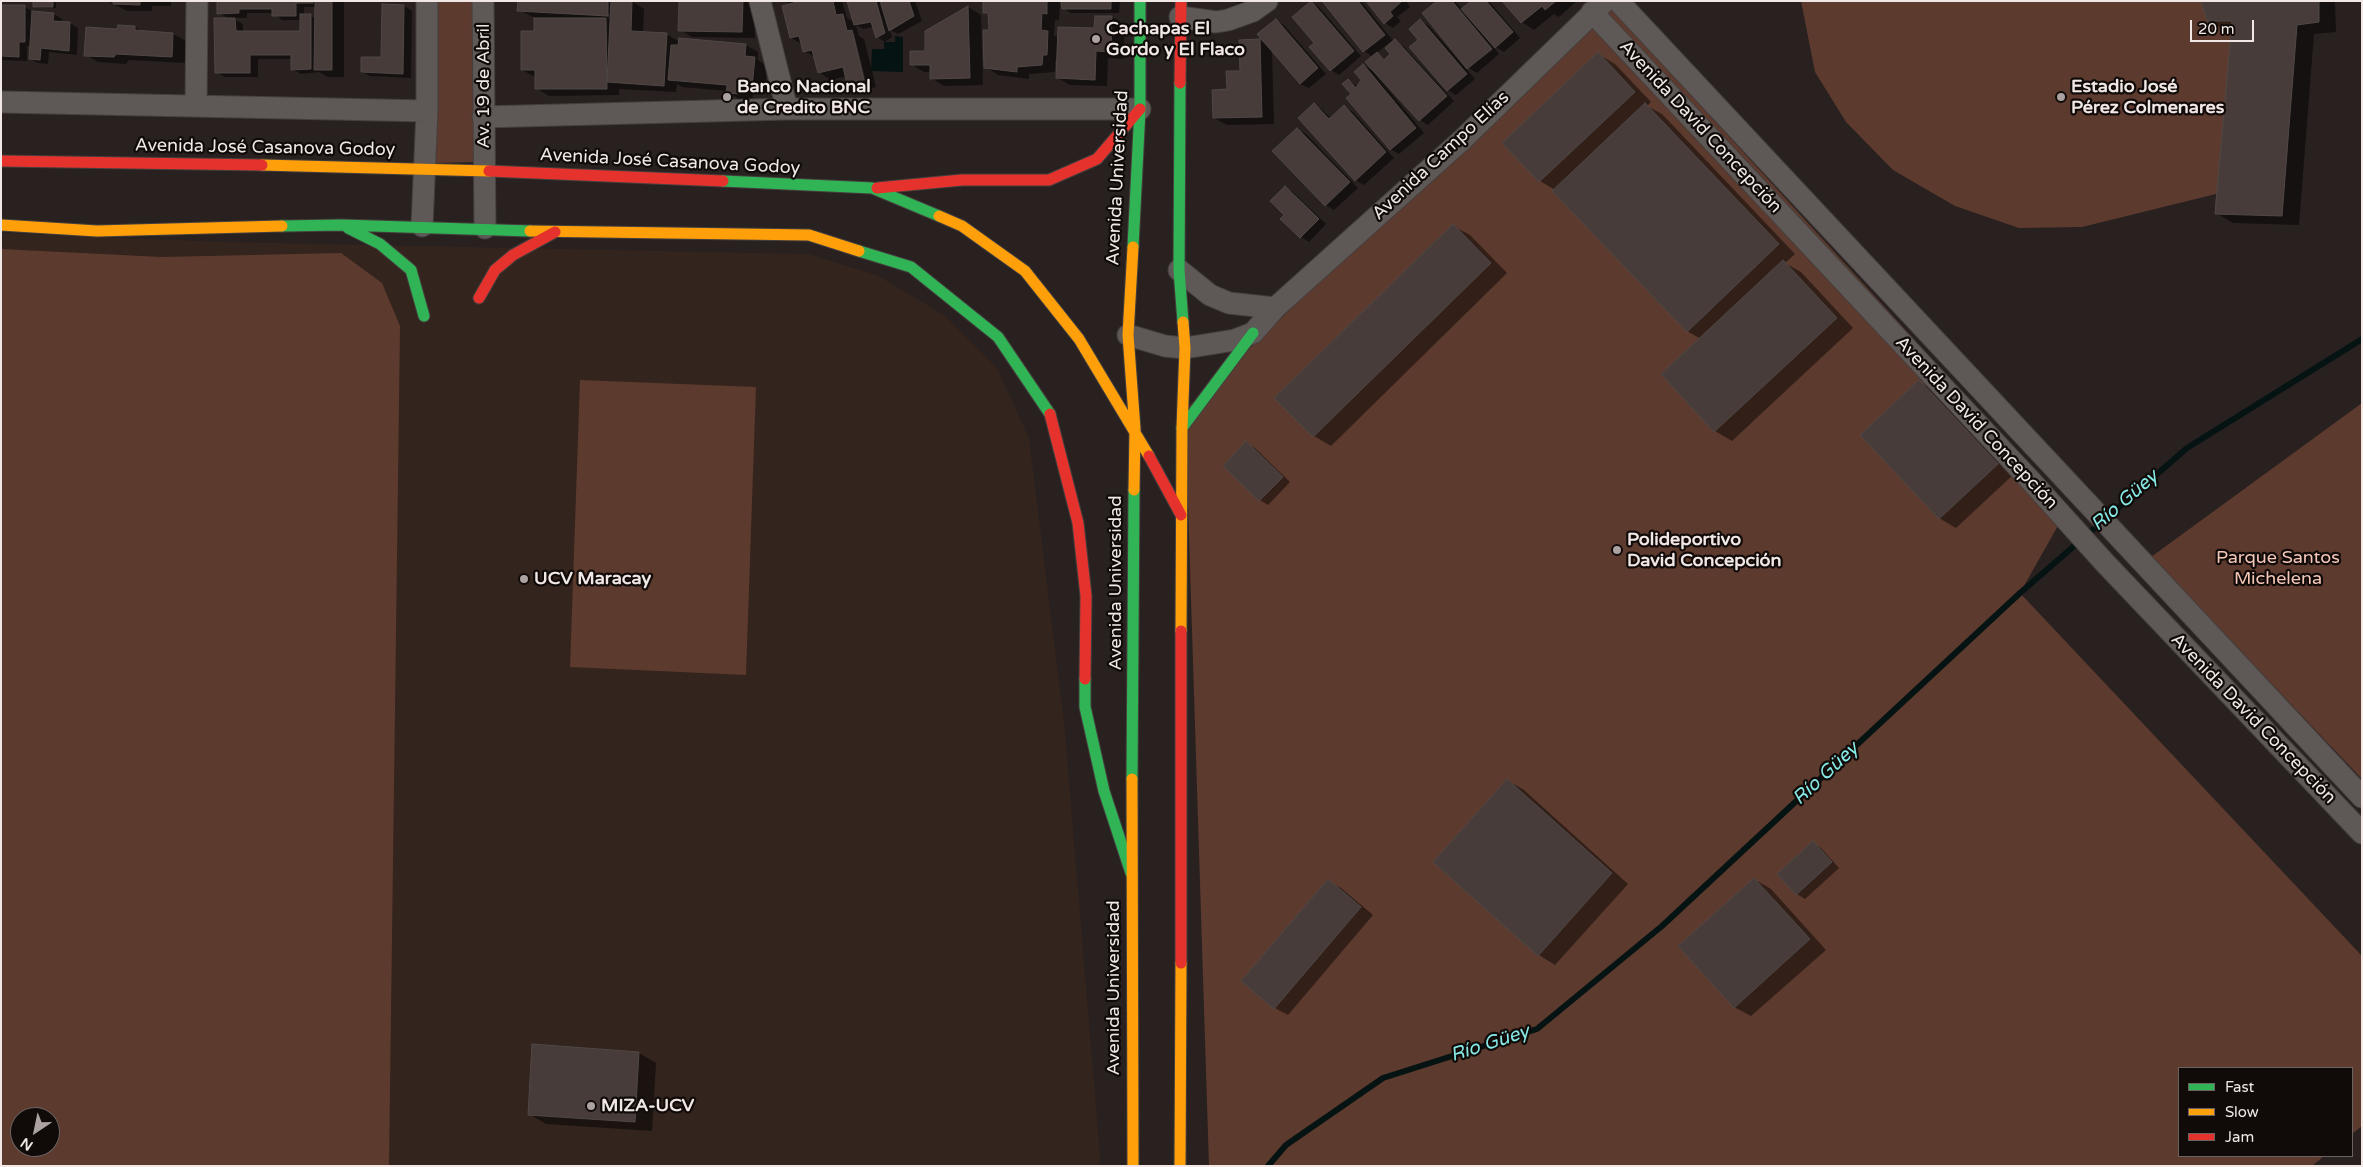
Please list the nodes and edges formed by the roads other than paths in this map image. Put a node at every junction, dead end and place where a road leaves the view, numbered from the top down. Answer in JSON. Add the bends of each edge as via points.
{"nodes":[{"id":1,"x":197,"y":1,"type":"edge"},
{"id":2,"x":427,"y":1,"type":"edge"},
{"id":3,"x":483,"y":1,"type":"edge"},
{"id":4,"x":760,"y":1,"type":"edge"},
{"id":5,"x":1140,"y":1,"type":"edge"},
{"id":6,"x":1266,"y":1,"type":"edge"},
{"id":7,"x":1618,"y":1,"type":"edge"},
{"id":8,"x":1598,"y":7,"type":"edge"},
{"id":9,"x":1180,"y":9,"type":"edge"},
{"id":10,"x":1,"y":102,"type":"edge"},
{"id":11,"x":196,"y":106,"type":"junction"},
{"id":12,"x":787,"y":109,"type":"junction"},
{"id":13,"x":1140,"y":109,"type":"junction"},
{"id":14,"x":427,"y":111,"type":"junction"},
{"id":15,"x":483,"y":117,"type":"junction"},
{"id":16,"x":1,"y":161,"type":"edge"},
{"id":17,"x":424,"y":170,"type":"junction"},
{"id":18,"x":484,"y":171,"type":"junction"},
{"id":19,"x":872,"y":188,"type":"junction"},
{"id":20,"x":1,"y":225,"type":"edge"},
{"id":21,"x":342,"y":225,"type":"junction"},
{"id":22,"x":422,"y":226,"type":"junction"},
{"id":23,"x":485,"y":228,"type":"junction"},
{"id":24,"x":555,"y":232,"type":"junction"},
{"id":25,"x":1179,"y":270,"type":"junction"},
{"id":26,"x":480,"y":298,"type":"dead end"},
{"id":27,"x":1275,"y":308,"type":"junction"},
{"id":28,"x":424,"y":316,"type":"dead end"},
{"id":29,"x":1253,"y":333,"type":"junction"},
{"id":30,"x":1128,"y":335,"type":"junction"},
{"id":31,"x":1185,"y":348,"type":"junction"},
{"id":32,"x":1182,"y":428,"type":"junction"},
{"id":33,"x":1135,"y":429,"type":"junction"},
{"id":34,"x":1182,"y":515,"type":"junction"},
{"id":35,"x":2362,"y":797,"type":"edge"},
{"id":36,"x":2362,"y":832,"type":"edge"},
{"id":37,"x":1131,"y":873,"type":"junction"},
{"id":38,"x":1133,"y":1166,"type":"edge"},
{"id":39,"x":1180,"y":1166,"type":"edge"}],
"edges":[{"from":1,"to":11,"type":"street"},
{"from":2,"to":14,"type":"street"},
{"from":3,"to":15,"type":"street","name":"Av. 19 de Abril"},
{"from":4,"to":12,"type":"street"},
{"from":5,"to":13,"type":"street","name":"Avenida Universidad"},
{"from":6,"to":9,"type":"street","via":[[1253,11],[1216,22]]},
{"from":7,"to":35,"type":"street","name":"Avenida David Concepción"},
{"from":8,"to":27,"type":"street","name":"Avenida Campo Elías","via":[[1462,140]]},
{"from":8,"to":36,"type":"street","name":"Avenida David Concepción","via":[[2105,563]]},
{"from":9,"to":25,"type":"street"},
{"from":10,"to":11,"type":"street"},
{"from":11,"to":14,"type":"street"},
{"from":12,"to":13,"type":"street"},
{"from":12,"to":15,"type":"street"},
{"from":13,"to":19,"type":"street","via":[[1097,159],[1049,180],[962,180]]},
{"from":13,"to":30,"type":"street","name":"Avenida Universidad"},
{"from":14,"to":17,"type":"street"},
{"from":15,"to":18,"type":"street","name":"Av. 19 de Abril"},
{"from":16,"to":17,"type":"street","name":"Avenida José Casanova Godoy"},
{"from":17,"to":18,"type":"street","name":"Avenida José Casanova Godoy"},
{"from":17,"to":22,"type":"street"},
{"from":18,"to":19,"type":"street","name":"Avenida José Casanova Godoy"},
{"from":18,"to":23,"type":"street","name":"Av. 19 de Abril"},
{"from":19,"to":33,"type":"street","name":"Avenida José Casanova Godoy","via":[[962,226],[1025,271],[1079,339]]},
{"from":20,"to":21,"type":"street","via":[[97,231]]},
{"from":21,"to":22,"type":"street"},
{"from":21,"to":28,"type":"street","via":[[380,244],[411,270]]},
{"from":22,"to":23,"type":"street"},
{"from":23,"to":24,"type":"street"},
{"from":24,"to":26,"type":"street","via":[[514,255],[495,270]]},
{"from":24,"to":37,"type":"street","via":[[809,235],[911,267],[998,338],[1050,415],[1078,523],[1086,596],[1085,707],[1104,792]]},
{"from":25,"to":27,"type":"street","via":[[1210,295],[1229,303]]},
{"from":25,"to":31,"type":"street"},
{"from":27,"to":29,"type":"street","name":"Avenida Campo Elías"},
{"from":29,"to":31,"type":"street","via":[[1235,340]]},
{"from":29,"to":32,"type":"street"},
{"from":30,"to":31,"type":"street"},
{"from":30,"to":33,"type":"street","name":"Avenida Universidad"},
{"from":31,"to":32,"type":"street"},
{"from":32,"to":34,"type":"street"},
{"from":33,"to":34,"type":"street","name":"Avenida José Casanova Godoy"},
{"from":33,"to":37,"type":"street","name":"Avenida Universidad"},
{"from":34,"to":39,"type":"street"},
{"from":37,"to":38,"type":"street","name":"Avenida Universidad"}]}
